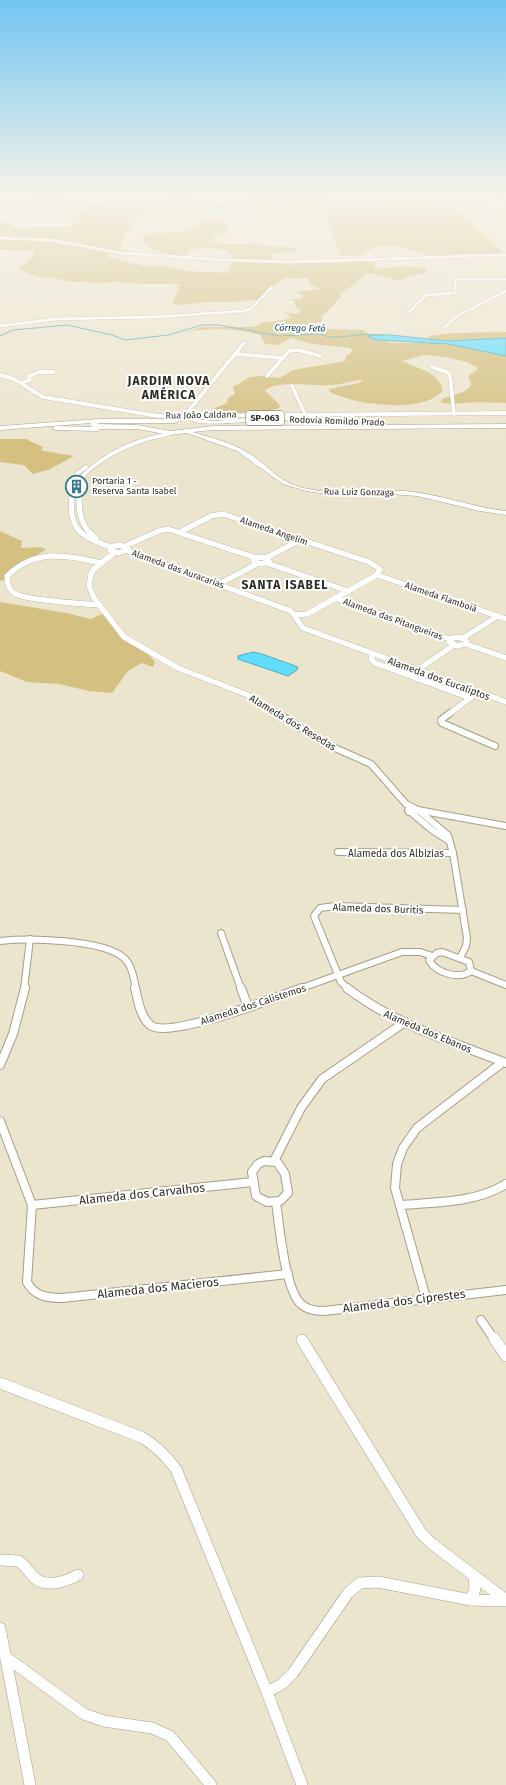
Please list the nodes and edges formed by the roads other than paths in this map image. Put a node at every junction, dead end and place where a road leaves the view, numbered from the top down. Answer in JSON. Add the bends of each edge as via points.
{"nodes":[{"id":1,"x":506,"y":279,"type":"edge"},
{"id":2,"x":272,"y":287,"type":"dead end"},
{"id":3,"x":506,"y":291,"type":"edge"},
{"id":4,"x":408,"y":314,"type":"dead end"},
{"id":5,"x":0,"y":326,"type":"edge"},
{"id":6,"x":445,"y":327,"type":"dead end"},
{"id":7,"x":244,"y":343,"type":"dead end"},
{"id":8,"x":236,"y":354,"type":"junction"},
{"id":9,"x":320,"y":356,"type":"dead end"},
{"id":10,"x":282,"y":358,"type":"junction"},
{"id":11,"x":432,"y":367,"type":"dead end"},
{"id":12,"x":54,"y":372,"type":"dead end"},
{"id":13,"x":0,"y":375,"type":"edge"},
{"id":14,"x":267,"y":376,"type":"dead end"},
{"id":15,"x":23,"y":382,"type":"junction"},
{"id":16,"x":292,"y":386,"type":"dead end"},
{"id":17,"x":506,"y":413,"type":"edge"},
{"id":18,"x":305,"y":414,"type":"junction"},
{"id":19,"x":454,"y":414,"type":"junction"},
{"id":20,"x":185,"y":415,"type":"junction"},
{"id":21,"x":195,"y":415,"type":"junction"},
{"id":22,"x":179,"y":416,"type":"junction"},
{"id":23,"x":118,"y":421,"type":"junction"},
{"id":24,"x":218,"y":422,"type":"junction"},
{"id":25,"x":506,"y":424,"type":"edge"},
{"id":26,"x":137,"y":427,"type":"junction"},
{"id":27,"x":234,"y":427,"type":"junction"},
{"id":28,"x":0,"y":429,"type":"edge"},
{"id":29,"x":152,"y":429,"type":"junction"},
{"id":30,"x":189,"y":430,"type":"junction"},
{"id":31,"x":171,"y":433,"type":"junction"},
{"id":32,"x":200,"y":436,"type":"junction"},
{"id":33,"x":506,"y":513,"type":"edge"},
{"id":34,"x":180,"y":532,"type":"junction"},
{"id":35,"x":300,"y":540,"type":"junction"},
{"id":36,"x":114,"y":548,"type":"junction"},
{"id":37,"x":126,"y":548,"type":"junction"},
{"id":38,"x":256,"y":561,"type":"junction"},
{"id":39,"x":267,"y":561,"type":"junction"},
{"id":40,"x":100,"y":563,"type":"junction"},
{"id":41,"x":377,"y":575,"type":"junction"},
{"id":42,"x":219,"y":584,"type":"junction"},
{"id":43,"x":348,"y":591,"type":"junction"},
{"id":44,"x":335,"y":598,"type":"junction"},
{"id":45,"x":100,"y":605,"type":"junction"},
{"id":46,"x":295,"y":616,"type":"junction"},
{"id":47,"x":498,"y":616,"type":"junction"},
{"id":48,"x":506,"y":619,"type":"edge"},
{"id":49,"x":463,"y":638,"type":"junction"},
{"id":50,"x":450,"y":639,"type":"junction"},
{"id":51,"x":466,"y":644,"type":"junction"},
{"id":52,"x":454,"y":645,"type":"junction"},
{"id":53,"x":373,"y":654,"type":"junction"},
{"id":54,"x":506,"y":658,"type":"edge"},
{"id":55,"x":418,"y":669,"type":"junction"},
{"id":56,"x":408,"y":676,"type":"junction"},
{"id":57,"x":477,"y":692,"type":"junction"},
{"id":58,"x":470,"y":698,"type":"junction"},
{"id":59,"x":506,"y":702,"type":"edge"},
{"id":60,"x":495,"y":746,"type":"dead end"},
{"id":61,"x":406,"y":804,"type":"junction"},
{"id":62,"x":418,"y":810,"type":"junction"},
{"id":63,"x":409,"y":812,"type":"junction"},
{"id":64,"x":506,"y":826,"type":"edge"},
{"id":65,"x":449,"y":841,"type":"junction"},
{"id":66,"x":338,"y":852,"type":"dead end"},
{"id":67,"x":453,"y":853,"type":"junction"},
{"id":68,"x":463,"y":910,"type":"junction"},
{"id":69,"x":221,"y":933,"type":"dead end"},
{"id":70,"x":30,"y":939,"type":"junction"},
{"id":71,"x":0,"y":941,"type":"edge"},
{"id":72,"x":432,"y":956,"type":"junction"},
{"id":73,"x":460,"y":958,"type":"junction"},
{"id":74,"x":471,"y":971,"type":"junction"},
{"id":75,"x":339,"y":975,"type":"junction"},
{"id":76,"x":506,"y":985,"type":"edge"},
{"id":77,"x":248,"y":1007,"type":"junction"},
{"id":78,"x":405,"y":1022,"type":"junction"},
{"id":79,"x":504,"y":1062,"type":"edge"},
{"id":80,"x":0,"y":1065,"type":"edge"},
{"id":81,"x":0,"y":1121,"type":"edge"},
{"id":82,"x":274,"y":1161,"type":"junction"},
{"id":83,"x":253,"y":1182,"type":"junction"},
{"id":84,"x":506,"y":1184,"type":"edge"},
{"id":85,"x":276,"y":1202,"type":"junction"},
{"id":86,"x":32,"y":1205,"type":"junction"},
{"id":87,"x":401,"y":1205,"type":"junction"},
{"id":88,"x":288,"y":1274,"type":"junction"},
{"id":89,"x":506,"y":1290,"type":"edge"},
{"id":90,"x":426,"y":1298,"type":"junction"},
{"id":91,"x":481,"y":1320,"type":"dead end"},
{"id":92,"x":302,"y":1340,"type":"dead end"},
{"id":93,"x":506,"y":1356,"type":"edge"},
{"id":94,"x":0,"y":1383,"type":"edge"},
{"id":95,"x":0,"y":1560,"type":"edge"},
{"id":96,"x":78,"y":1576,"type":"dead end"},
{"id":97,"x":474,"y":1576,"type":"junction"},
{"id":98,"x":471,"y":1600,"type":"junction"},
{"id":99,"x":506,"y":1600,"type":"edge"},
{"id":100,"x":0,"y":1628,"type":"edge"},
{"id":101,"x":7,"y":1658,"type":"junction"},
{"id":102,"x":267,"y":1692,"type":"junction"},
{"id":103,"x":30,"y":1785,"type":"edge"},
{"id":104,"x":211,"y":1785,"type":"edge"},
{"id":105,"x":302,"y":1785,"type":"edge"}],
"edges":[{"from":1,"to":4,"type":"street","via":[[455,279],[456,293],[426,295]]},
{"from":2,"to":5,"type":"street","via":[[251,309],[243,311],[55,319]]},
{"from":3,"to":6,"type":"street","via":[[457,316]]},
{"from":7,"to":8,"type":"street"},
{"from":8,"to":10,"type":"street"},
{"from":8,"to":20,"type":"street"},
{"from":9,"to":10,"type":"street","via":[[289,350]]},
{"from":10,"to":14,"type":"street"},
{"from":11,"to":19,"type":"street","via":[[450,374]]},
{"from":12,"to":15,"type":"street","via":[[34,373],[29,376],[30,380]]},
{"from":13,"to":15,"type":"street","name":"Rua João Caldana"},
{"from":15,"to":22,"type":"street","name":"Rua João Caldana","via":[[39,395],[62,401],[138,414]]},
{"from":16,"to":18,"type":"street"},
{"from":17,"to":19,"type":"street","name":"Rua João Caldana"},
{"from":18,"to":19,"type":"street","name":"Rua João Caldana"},
{"from":18,"to":21,"type":"street","name":"Rua João Caldana"},
{"from":20,"to":21,"type":"street","name":"Rua João Caldana"},
{"from":20,"to":22,"type":"street","name":"Rua João Caldana"},
{"from":21,"to":24,"type":"main road","via":[[194,421]]},
{"from":22,"to":23,"type":"main road","via":[[180,420],[175,421]]},
{"from":23,"to":24,"type":"main road","name":"Rodovia Romildo Prado","number":"SP-063","via":[[170,424]]},
{"from":23,"to":26,"type":"main road","via":[[97,422],[92,425],[99,428]]},
{"from":23,"to":28,"type":"main road","name":"Rodovia Romildo Prado","number":"SP-063","via":[[83,421]]},
{"from":24,"to":25,"type":"main road","name":"Rodovia Romildo Prado","number":"SP-063","via":[[268,418],[346,423]]},
{"from":24,"to":27,"type":"main road","via":[[269,422]]},
{"from":25,"to":27,"type":"main road"},
{"from":26,"to":27,"type":"main road","name":"Rodovia Romildo Prado","number":"SP-063"},
{"from":26,"to":28,"type":"main road","name":"Rodovia Romildo Prado","number":"SP-063"},
{"from":26,"to":29,"type":"main road","name":"Rua Luiz Gonzaga"},
{"from":27,"to":30,"type":"main road"},
{"from":29,"to":31,"type":"main road","name":"Rua Luiz Gonzaga"},
{"from":29,"to":31,"type":"street","via":[[151,433],[82,469],[75,480],[80,480],[87,471],[145,439]]},
{"from":30,"to":31,"type":"main road"},
{"from":30,"to":32,"type":"main road","name":"Rua Luiz Gonzaga","via":[[190,434]]},
{"from":31,"to":32,"type":"main road","name":"Rua Luiz Gonzaga"},
{"from":32,"to":33,"type":"main road","name":"Rua Luiz Gonzaga","via":[[244,453],[281,480],[298,487],[336,493],[404,493]]},
{"from":34,"to":35,"type":"street","name":"Alameda Angelim","via":[[212,516],[223,514]]},
{"from":34,"to":37,"type":"street","via":[[162,530]]},
{"from":34,"to":38,"type":"street"},
{"from":35,"to":39,"type":"street"},
{"from":35,"to":41,"type":"street","name":"Alameda Angelim","via":[[369,562],[379,567]]},
{"from":36,"to":36,"type":"street","via":[[94,541],[78,530],[71,516],[73,491],[79,491],[79,515],[84,529]]},
{"from":36,"to":37,"type":"street"},
{"from":36,"to":40,"type":"street","name":"Alameda dos Resedas"},
{"from":37,"to":42,"type":"street","name":"Alameda das Auracarias"},
{"from":38,"to":39,"type":"street"},
{"from":38,"to":42,"type":"street"},
{"from":39,"to":43,"type":"street"},
{"from":40,"to":45,"type":"street","name":"Alameda dos Resedas","via":[[91,574],[89,586]]},
{"from":40,"to":45,"type":"street","via":[[49,554],[15,569],[7,576],[10,590],[16,594]]},
{"from":41,"to":43,"type":"street"},
{"from":41,"to":47,"type":"street","name":"Alameda Flamboiã"},
{"from":42,"to":46,"type":"street","name":"Alameda das Auracarias","via":[[290,611]]},
{"from":43,"to":44,"type":"street"},
{"from":44,"to":46,"type":"street","via":[[307,614]]},
{"from":44,"to":50,"type":"street","name":"Alameda das Pitangueiras"},
{"from":45,"to":61,"type":"street","name":"Alameda dos Resedas","via":[[124,637],[178,668],[248,695],[326,744],[371,764]]},
{"from":46,"to":53,"type":"street","name":"Alameda dos Eucaliptos","via":[[303,628]]},
{"from":47,"to":48,"type":"street","name":"Alameda Flamboiã"},
{"from":47,"to":49,"type":"street"},
{"from":49,"to":50,"type":"street"},
{"from":49,"to":51,"type":"street","via":[[468,642]]},
{"from":50,"to":52,"type":"street","via":[[449,642]]},
{"from":51,"to":52,"type":"street"},
{"from":51,"to":54,"type":"street"},
{"from":52,"to":55,"type":"street"},
{"from":53,"to":55,"type":"street","name":"Alameda dos Eucaliptos"},
{"from":53,"to":56,"type":"street","name":"Alameda dos Eucaliptos","via":[[371,659],[374,663]]},
{"from":55,"to":56,"type":"street"},
{"from":55,"to":57,"type":"street","name":"Alameda dos Eucaliptos"},
{"from":56,"to":58,"type":"street","name":"Alameda dos Eucaliptos"},
{"from":57,"to":58,"type":"street"},
{"from":57,"to":59,"type":"street","name":"Alameda dos Eucaliptos"},
{"from":58,"to":60,"type":"street","via":[[441,720],[442,723]]},
{"from":61,"to":62,"type":"street","name":"Alameda dos Resedas"},
{"from":61,"to":63,"type":"street"},
{"from":62,"to":63,"type":"street"},
{"from":62,"to":64,"type":"street"},
{"from":62,"to":65,"type":"street","name":"Alameda dos Resedas","via":[[448,835]]},
{"from":63,"to":65,"type":"street"},
{"from":65,"to":67,"type":"street","name":"Alameda dos Resedas"},
{"from":66,"to":67,"type":"street","name":"Alameda dos Albizias"},
{"from":67,"to":68,"type":"street","name":"Alameda dos Resedas"},
{"from":68,"to":73,"type":"street","name":"Alameda dos Resedas","via":[[466,942]]},
{"from":68,"to":75,"type":"street","name":"Alameda dos Buritis","via":[[321,907],[315,912],[314,920]]},
{"from":69,"to":77,"type":"street"},
{"from":70,"to":71,"type":"street","name":"Alameda dos Calistemos"},
{"from":70,"to":77,"type":"street","name":"Alameda dos Calistemos","via":[[72,943],[119,955],[127,963],[144,1019],[153,1027],[176,1028]]},
{"from":70,"to":80,"type":"street","via":[[21,1014]]},
{"from":72,"to":73,"type":"street","name":"Alameda dos Calistemos","via":[[442,952]]},
{"from":72,"to":74,"type":"street","via":[[430,963],[435,968],[457,976]]},
{"from":72,"to":75,"type":"street","name":"Alameda dos Calistemos","via":[[420,952],[402,952]]},
{"from":73,"to":74,"type":"street","via":[[471,965]]},
{"from":74,"to":76,"type":"street"},
{"from":75,"to":77,"type":"street","name":"Alameda dos Calistemos"},
{"from":75,"to":78,"type":"street","name":"Alameda dos Ebanos","via":[[347,988]]},
{"from":78,"to":79,"type":"street","name":"Alameda dos Ebanos"},
{"from":78,"to":82,"type":"street","via":[[313,1089]]},
{"from":79,"to":87,"type":"street","via":[[426,1120],[410,1135],[393,1180]]},
{"from":81,"to":86,"type":"street"},
{"from":82,"to":83,"type":"street","via":[[264,1161],[254,1168]]},
{"from":82,"to":85,"type":"street","via":[[283,1168],[288,1192],[284,1199]]},
{"from":83,"to":85,"type":"street","via":[[259,1199]]},
{"from":83,"to":86,"type":"street","name":"Alameda dos Carvalhos"},
{"from":84,"to":87,"type":"street","via":[[485,1195]]},
{"from":85,"to":88,"type":"street"},
{"from":86,"to":88,"type":"street","name":"Alameda dos Macieros","via":[[27,1282],[30,1289],[42,1296],[62,1298]]},
{"from":87,"to":90,"type":"street"},
{"from":88,"to":90,"type":"street","name":"Alameda dos Ciprestes","via":[[297,1302],[315,1311]]},
{"from":89,"to":90,"type":"street","name":"Alameda dos Ciprestes"},
{"from":91,"to":93,"type":"street"},
{"from":92,"to":97,"type":"street","via":[[412,1522],[431,1543]]},
{"from":94,"to":102,"type":"street","via":[[141,1437],[154,1443],[167,1456],[176,1469]]},
{"from":95,"to":96,"type":"street","via":[[19,1561],[42,1582],[65,1581]]},
{"from":97,"to":98,"type":"street","via":[[474,1594]]},
{"from":97,"to":99,"type":"street"},
{"from":98,"to":99,"type":"street"},
{"from":98,"to":102,"type":"street","via":[[378,1582],[360,1583],[348,1593],[293,1673],[282,1684]]},
{"from":100,"to":101,"type":"street"},
{"from":101,"to":103,"type":"street"},
{"from":101,"to":104,"type":"street","via":[[84,1714],[104,1721],[152,1728],[170,1736]]},
{"from":102,"to":105,"type":"street"}]}
